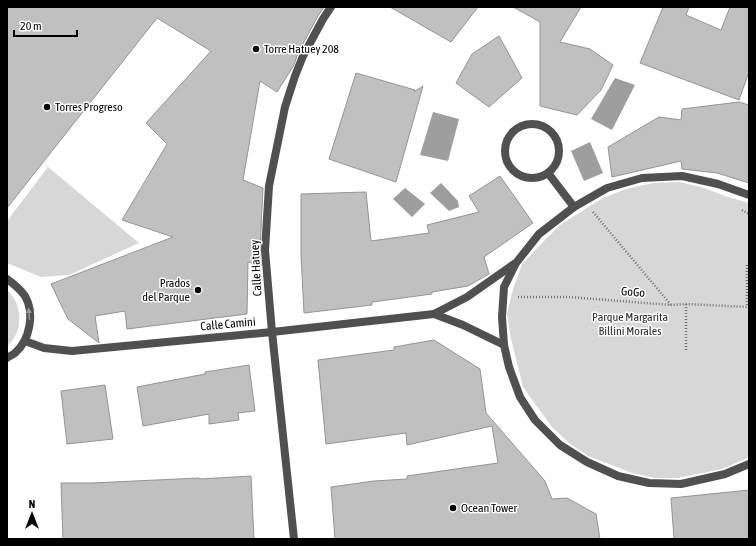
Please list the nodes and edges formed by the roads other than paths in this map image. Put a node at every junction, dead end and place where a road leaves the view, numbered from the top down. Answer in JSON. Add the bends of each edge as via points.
{"nodes":[{"id":1,"x":331,"y":7,"type":"edge"},
{"id":2,"x":548,"y":173,"type":"junction"},
{"id":3,"x":749,"y":195,"type":"edge"},
{"id":4,"x":574,"y":207,"type":"junction"},
{"id":5,"x":516,"y":263,"type":"junction"},
{"id":6,"x":7,"y":279,"type":"edge"},
{"id":7,"x":434,"y":314,"type":"junction"},
{"id":8,"x":272,"y":332,"type":"junction"},
{"id":9,"x":25,"y":341,"type":"junction"},
{"id":10,"x":504,"y":345,"type":"junction"},
{"id":11,"x":7,"y":358,"type":"edge"},
{"id":12,"x":749,"y":464,"type":"edge"},
{"id":13,"x":294,"y":539,"type":"edge"}],
"edges":[{"from":1,"to":8,"type":"street","name":"Calle Hatuey","via":[[303,56],[295,76],[285,106],[269,186],[265,250]]},
{"from":2,"to":2,"type":"street","via":[[558,160],[558,143],[554,135],[540,125],[531,124],[515,130],[505,145],[505,155],[513,171],[530,178]]},
{"from":2,"to":4,"type":"street"},
{"from":3,"to":4,"type":"street","via":[[718,184],[682,176],[642,178],[607,188]]},
{"from":4,"to":5,"type":"street","via":[[539,234]]},
{"from":5,"to":7,"type":"street","name":"Calle Camini","via":[[467,297]]},
{"from":5,"to":10,"type":"street","via":[[504,287]]},
{"from":9,"to":6,"type":"street","one_way":true,"via":[[30,326],[30,311],[25,297],[16,285]]},
{"from":7,"to":8,"type":"street","name":"Calle Camini"},
{"from":7,"to":10,"type":"street","name":"Calle Camini"},
{"from":8,"to":9,"type":"street","name":"Calle Camini","via":[[72,351],[44,348]]},
{"from":8,"to":13,"type":"street","name":"Calle Hatuey"},
{"from":9,"to":11,"type":"street"},
{"from":10,"to":12,"type":"street","via":[[520,396],[535,420],[560,445],[587,462],[618,476],[649,483],[668,484],[681,484],[725,474]]}]}
